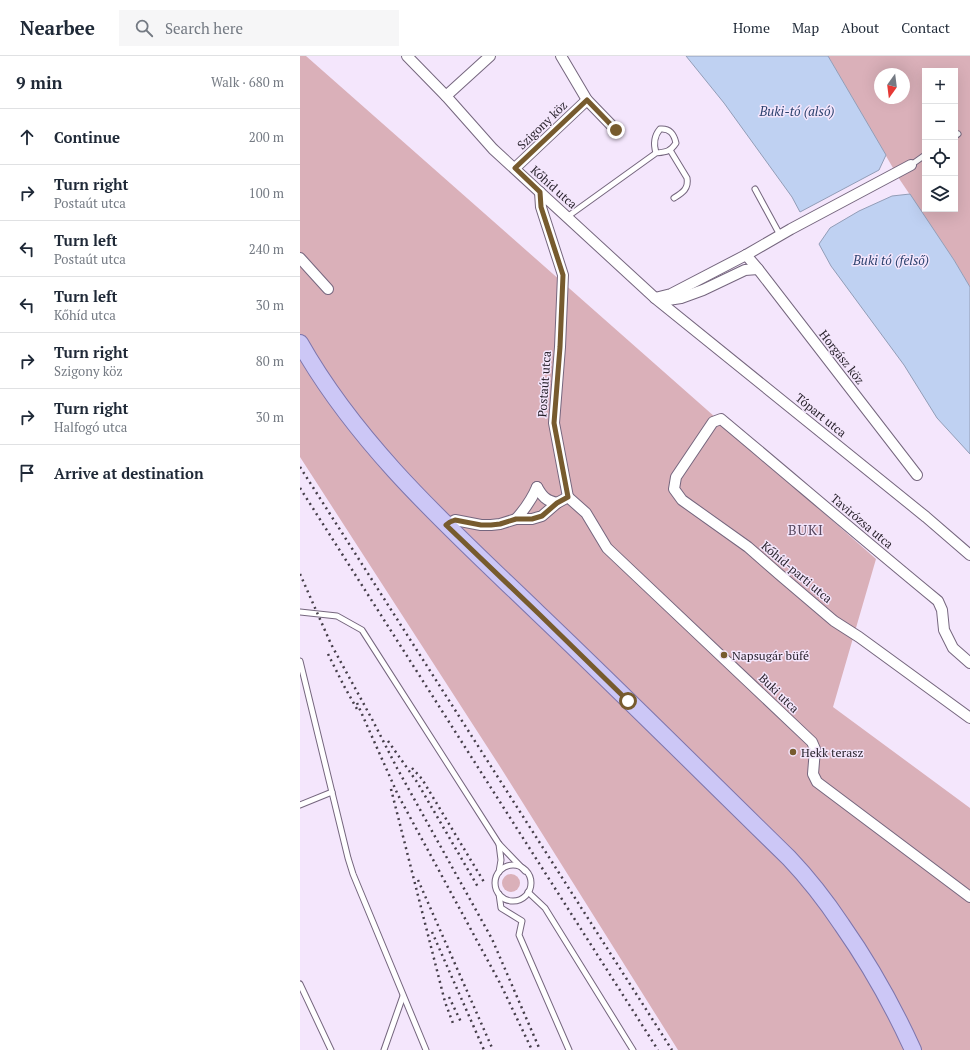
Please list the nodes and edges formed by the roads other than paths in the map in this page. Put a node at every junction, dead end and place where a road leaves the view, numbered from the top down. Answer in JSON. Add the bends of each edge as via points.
{"nodes":[{"id":1,"x":407,"y":56,"type":"edge"},
{"id":2,"x":490,"y":56,"type":"edge"},
{"id":3,"x":560,"y":56,"type":"edge"},
{"id":4,"x":446,"y":96,"type":"junction"},
{"id":5,"x":587,"y":100,"type":"junction"},
{"id":6,"x":616,"y":130,"type":"dead end"},
{"id":7,"x":670,"y":150,"type":"junction"},
{"id":8,"x":656,"y":153,"type":"junction"},
{"id":9,"x":922,"y":157,"type":"edge"},
{"id":10,"x":911,"y":165,"type":"joint"},
{"id":11,"x":515,"y":168,"type":"junction"},
{"id":12,"x":755,"y":189,"type":"dead end"},
{"id":13,"x":540,"y":192,"type":"junction"},
{"id":14,"x":674,"y":198,"type":"dead end"},
{"id":15,"x":567,"y":217,"type":"junction"},
{"id":16,"x":780,"y":235,"type":"junction"},
{"id":17,"x":746,"y":255,"type":"junction"},
{"id":18,"x":300,"y":258,"type":"edge"},
{"id":19,"x":758,"y":269,"type":"junction"},
{"id":20,"x":328,"y":289,"type":"dead end"},
{"id":21,"x":655,"y":298,"type":"junction"},
{"id":22,"x":300,"y":343,"type":"edge"},
{"id":23,"x":713,"y":422,"type":"joint"},
{"id":24,"x":917,"y":475,"type":"dead end"},
{"id":25,"x":568,"y":497,"type":"junction"},
{"id":26,"x":557,"y":503,"type":"junction"},
{"id":27,"x":516,"y":519,"type":"junction"},
{"id":28,"x":446,"y":525,"type":"junction"},
{"id":29,"x":970,"y":554,"type":"edge"},
{"id":30,"x":300,"y":612,"type":"edge"},
{"id":31,"x":300,"y":661,"type":"edge"},
{"id":32,"x":970,"y":663,"type":"edge"},
{"id":33,"x":970,"y":718,"type":"edge"},
{"id":34,"x":332,"y":792,"type":"junction"},
{"id":35,"x":300,"y":805,"type":"edge"},
{"id":36,"x":500,"y":844,"type":"junction"},
{"id":37,"x":526,"y":871,"type":"junction"},
{"id":38,"x":498,"y":872,"type":"junction"},
{"id":39,"x":528,"y":892,"type":"junction"},
{"id":40,"x":499,"y":894,"type":"junction"},
{"id":41,"x":970,"y":897,"type":"edge"},
{"id":42,"x":300,"y":984,"type":"edge"},
{"id":43,"x":403,"y":996,"type":"junction"},
{"id":44,"x":331,"y":1050,"type":"edge"},
{"id":45,"x":384,"y":1050,"type":"edge"},
{"id":46,"x":426,"y":1050,"type":"edge"},
{"id":47,"x":569,"y":1050,"type":"edge"},
{"id":48,"x":633,"y":1050,"type":"edge"},
{"id":49,"x":913,"y":1050,"type":"edge"}],
"edges":[{"from":1,"to":4,"type":"street","name":"Kőhíd utca"},
{"from":2,"to":4,"type":"street"},
{"from":3,"to":5,"type":"street"},
{"from":4,"to":11,"type":"street","name":"Kőhíd utca","via":[[493,149]]},
{"from":5,"to":6,"type":"street"},
{"from":5,"to":11,"type":"street","name":"Szigony köz"},
{"from":7,"to":8,"type":"lane"},
{"from":7,"to":8,"type":"lane","via":[[676,143],[674,136],[666,128],[660,129],[655,138]]},
{"from":7,"to":14,"type":"lane","via":[[688,184],[686,189]]},
{"from":8,"to":15,"type":"lane"},
{"from":9,"to":10,"type":"lane"},
{"from":10,"to":16,"type":"street"},
{"from":11,"to":13,"type":"street","name":"Kőhíd utca"},
{"from":12,"to":16,"type":"lane"},
{"from":13,"to":15,"type":"street","name":"Kőhíd utca"},
{"from":13,"to":25,"type":"street","name":"Postaút utca","via":[[541,207],[563,275],[554,423]]},
{"from":15,"to":21,"type":"street","name":"Kőhíd utca"},
{"from":16,"to":17,"type":"street"},
{"from":17,"to":19,"type":"street","name":"Horgász köz"},
{"from":17,"to":21,"type":"street","via":[[671,294]]},
{"from":18,"to":20,"type":"street"},
{"from":19,"to":21,"type":"street","via":[[745,270],[681,298]]},
{"from":19,"to":24,"type":"street","name":"Horgász köz"},
{"from":21,"to":29,"type":"street","name":"Tópart utca"},
{"from":22,"to":28,"type":"main road","via":[[346,413],[383,458]]},
{"from":23,"to":32,"type":"street","name":"Tavirózsa utca","via":[[721,420],[938,601],[942,610],[944,630],[953,648]]},
{"from":23,"to":33,"type":"street","name":"Kőhíd-parti utca","via":[[676,477],[674,489],[682,500],[748,547],[834,620]]},
{"from":25,"to":26,"type":"street"},
{"from":25,"to":41,"type":"street","name":"Buki utca","via":[[586,513],[608,548],[812,742],[815,750],[813,774],[817,782]]},
{"from":26,"to":27,"type":"street","via":[[542,516]]},
{"from":26,"to":27,"type":"street","via":[[545,499],[537,487],[533,497]]},
{"from":27,"to":28,"type":"street","via":[[491,525],[455,520]]},
{"from":28,"to":49,"type":"main road","via":[[806,876],[830,906],[872,970]]},
{"from":30,"to":36,"type":"lane","via":[[337,616],[362,630]]},
{"from":31,"to":34,"type":"lane"},
{"from":34,"to":35,"type":"lane"},
{"from":34,"to":43,"type":"lane","via":[[353,874]]},
{"from":36,"to":37,"type":"lane"},
{"from":36,"to":38,"type":"lane","via":[[501,860]]},
{"from":37,"to":38,"type":"lane","via":[[521,867],[509,866]]},
{"from":37,"to":39,"type":"lane","via":[[530,881]]},
{"from":38,"to":40,"type":"lane","via":[[495,883]]},
{"from":39,"to":40,"type":"lane","via":[[520,900],[514,901],[509,901]]},
{"from":39,"to":48,"type":"lane","via":[[545,908]]},
{"from":40,"to":47,"type":"lane","via":[[501,908],[522,921],[519,935]]},
{"from":42,"to":44,"type":"lane"},
{"from":43,"to":45,"type":"lane"},
{"from":43,"to":46,"type":"lane"}]}
